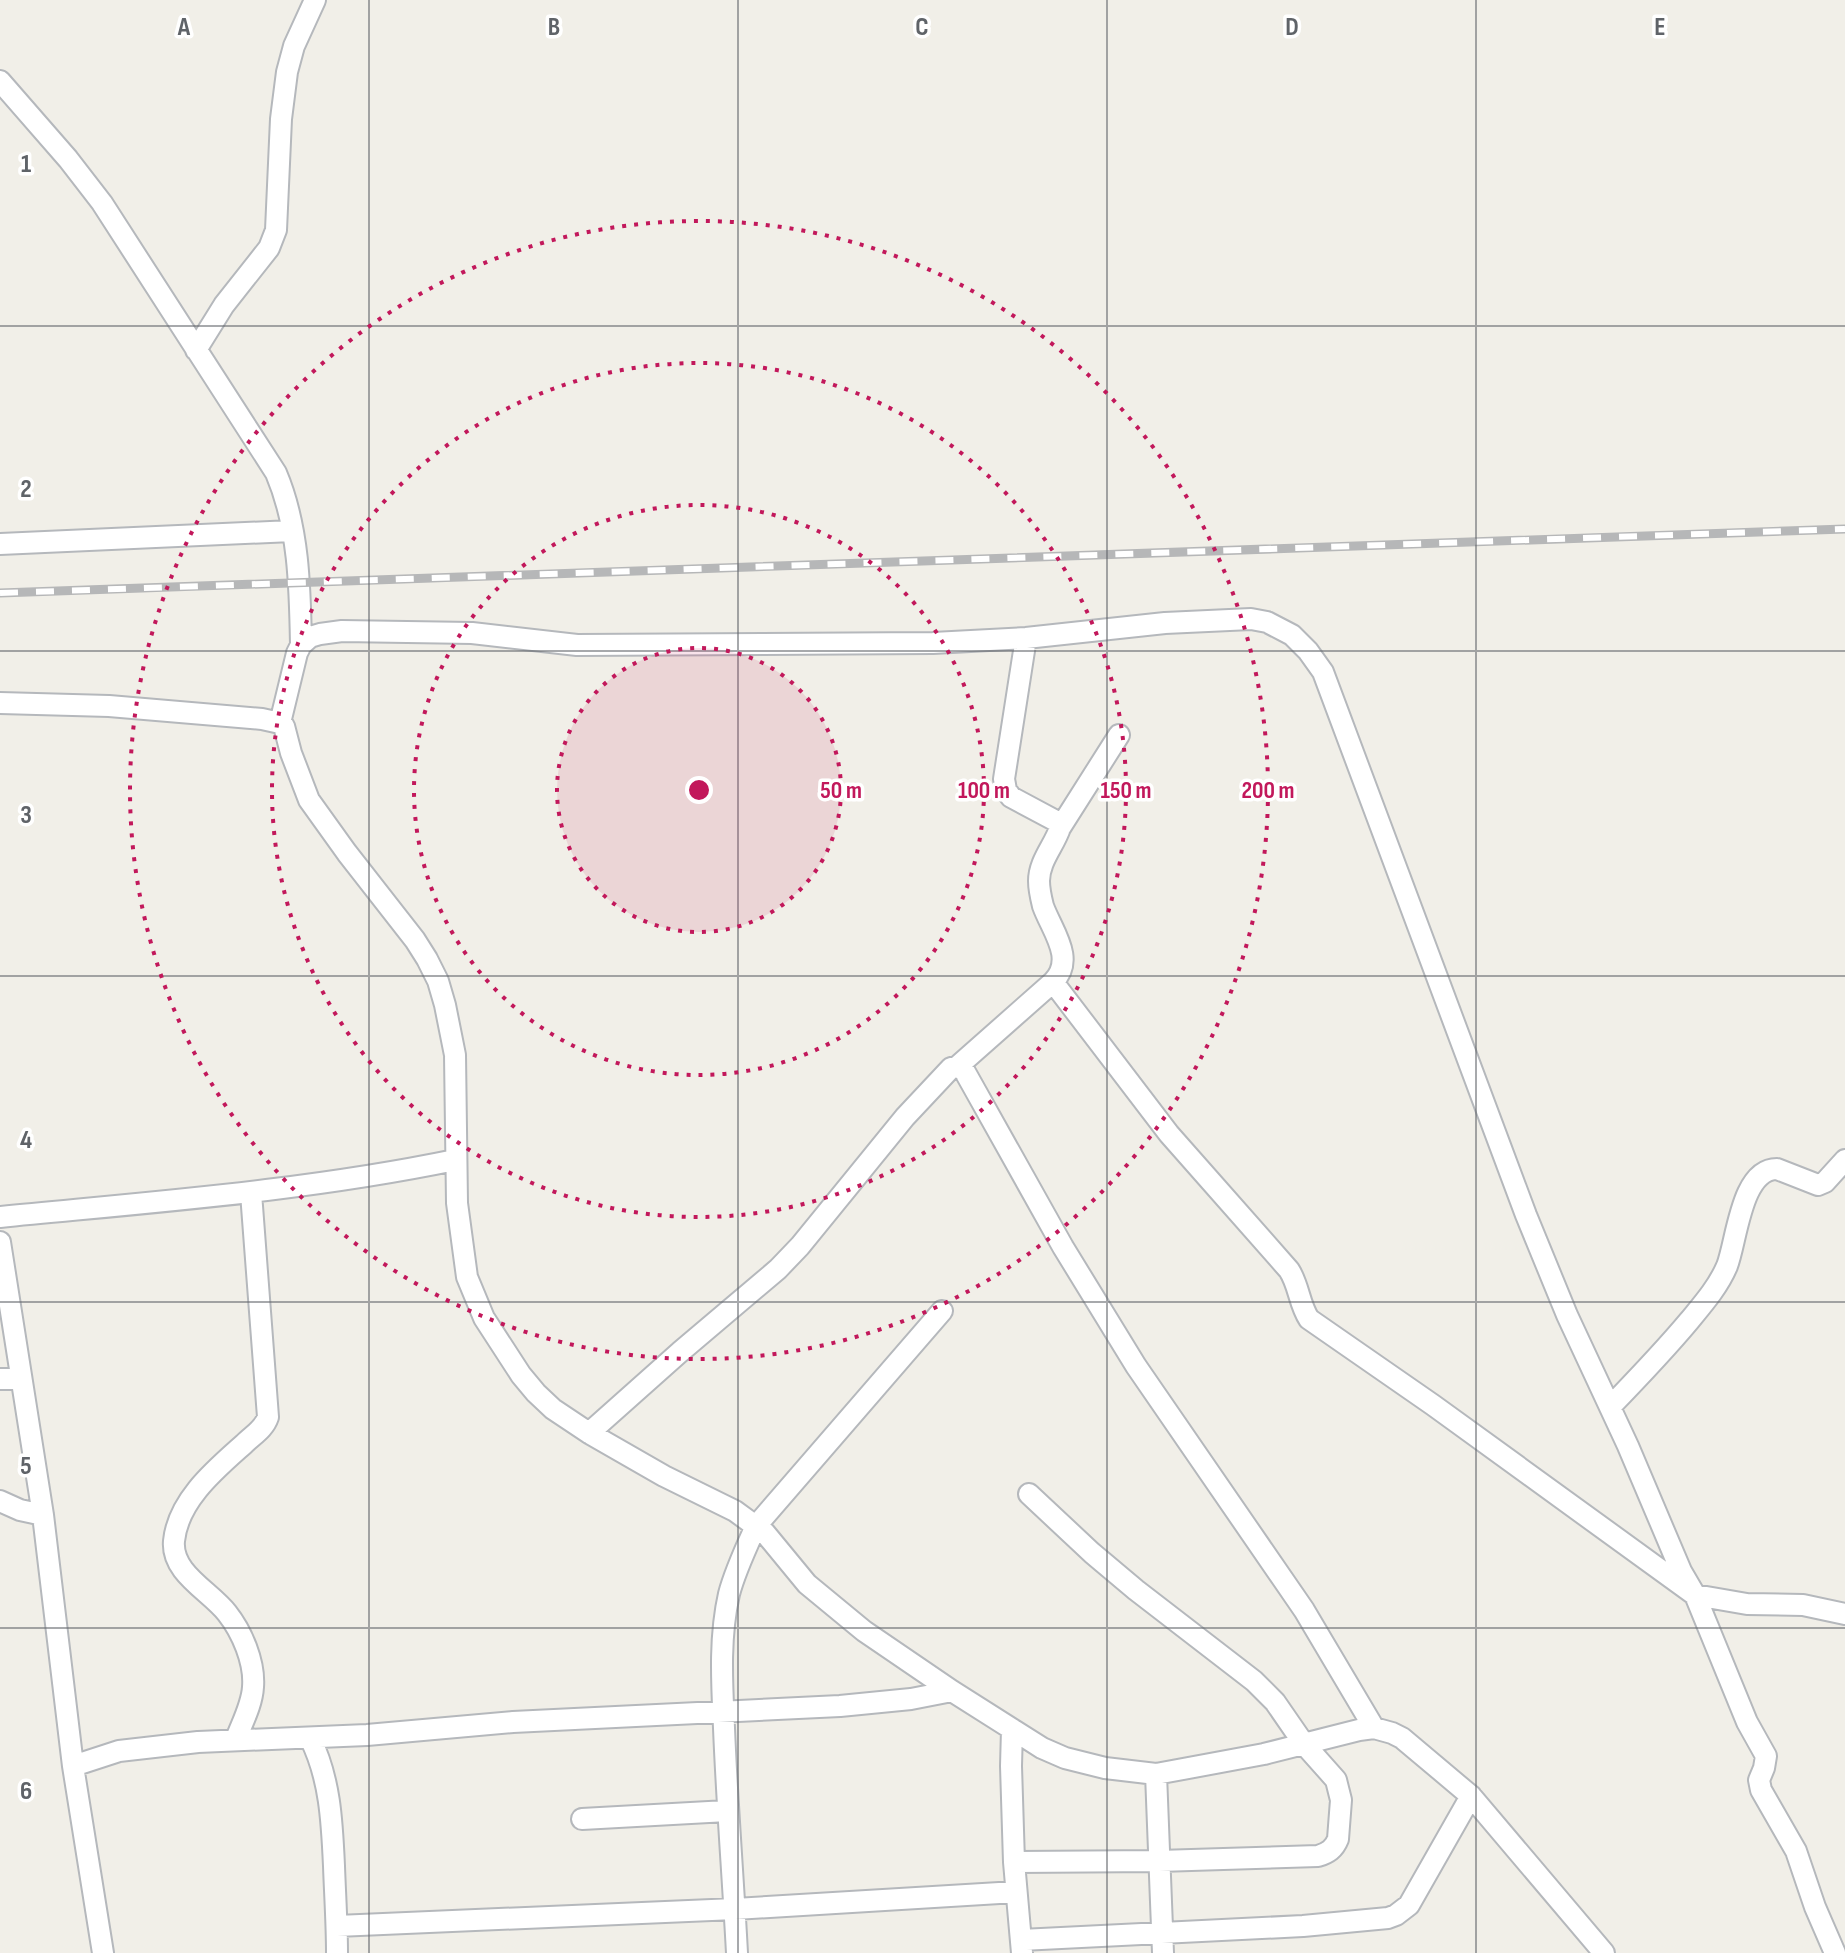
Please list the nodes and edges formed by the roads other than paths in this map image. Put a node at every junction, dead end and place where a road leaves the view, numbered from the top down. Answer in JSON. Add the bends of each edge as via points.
{"nodes":[{"id":1,"x":315,"y":0,"type":"edge"},
{"id":2,"x":0,"y":81,"type":"edge"},
{"id":3,"x":196,"y":350,"type":"junction"},
{"id":4,"x":292,"y":531,"type":"junction"},
{"id":5,"x":0,"y":544,"type":"edge"},
{"id":6,"x":1026,"y":638,"type":"junction"},
{"id":7,"x":301,"y":645,"type":"junction"},
{"id":8,"x":0,"y":703,"type":"edge"},
{"id":9,"x":280,"y":723,"type":"junction"},
{"id":10,"x":1119,"y":735,"type":"dead end"},
{"id":11,"x":1060,"y":828,"type":"junction"},
{"id":12,"x":1053,"y":982,"type":"junction"},
{"id":13,"x":958,"y":1066,"type":"junction"},
{"id":14,"x":455,"y":1160,"type":"junction"},
{"id":15,"x":1845,"y":1160,"type":"edge"},
{"id":16,"x":251,"y":1193,"type":"junction"},
{"id":17,"x":0,"y":1217,"type":"edge"},
{"id":18,"x":0,"y":1242,"type":"edge"},
{"id":19,"x":942,"y":1311,"type":"dead end"},
{"id":20,"x":10,"y":1379,"type":"edge"},
{"id":21,"x":1610,"y":1407,"type":"junction"},
{"id":22,"x":589,"y":1433,"type":"junction"},
{"id":23,"x":1029,"y":1494,"type":"dead end"},
{"id":24,"x":0,"y":1501,"type":"edge"},
{"id":25,"x":43,"y":1515,"type":"junction"},
{"id":26,"x":756,"y":1526,"type":"junction"},
{"id":27,"x":1695,"y":1595,"type":"junction"},
{"id":28,"x":1845,"y":1614,"type":"edge"},
{"id":29,"x":952,"y":1691,"type":"junction"},
{"id":30,"x":723,"y":1711,"type":"junction"},
{"id":31,"x":1374,"y":1728,"type":"junction"},
{"id":32,"x":1012,"y":1729,"type":"junction"},
{"id":33,"x":310,"y":1738,"type":"junction"},
{"id":34,"x":236,"y":1739,"type":"junction"},
{"id":35,"x":1304,"y":1744,"type":"junction"},
{"id":36,"x":73,"y":1766,"type":"junction"},
{"id":37,"x":1156,"y":1774,"type":"junction"},
{"id":38,"x":1471,"y":1796,"type":"junction"},
{"id":39,"x":727,"y":1811,"type":"junction"},
{"id":40,"x":582,"y":1819,"type":"dead end"},
{"id":41,"x":1159,"y":1861,"type":"junction"},
{"id":42,"x":1014,"y":1862,"type":"junction"},
{"id":43,"x":1016,"y":1892,"type":"junction"},
{"id":44,"x":735,"y":1909,"type":"junction"},
{"id":45,"x":337,"y":1926,"type":"junction"},
{"id":46,"x":1162,"y":1943,"type":"edge"},
{"id":47,"x":1022,"y":1946,"type":"edge"},
{"id":48,"x":103,"y":1953,"type":"edge"},
{"id":49,"x":337,"y":1953,"type":"edge"},
{"id":50,"x":737,"y":1953,"type":"edge"},
{"id":51,"x":1604,"y":1953,"type":"edge"},
{"id":52,"x":1835,"y":1953,"type":"edge"}],
"edges":[{"from":1,"to":3,"type":"street","via":[[287,72],[276,230],[269,248]]},
{"from":2,"to":3,"type":"street","via":[[102,203]]},
{"from":3,"to":4,"type":"street","via":[[276,473]]},
{"from":4,"to":5,"type":"street"},
{"from":4,"to":7,"type":"street"},
{"from":6,"to":7,"type":"street","via":[[589,645],[472,633],[342,631],[310,637]]},
{"from":6,"to":11,"type":"street","via":[[1005,786],[1011,797]]},
{"from":6,"to":21,"type":"street","via":[[1251,619],[1292,635],[1308,651],[1323,672],[1339,713],[1526,1215]]},
{"from":7,"to":9,"type":"street"},
{"from":8,"to":9,"type":"street","via":[[109,706]]},
{"from":9,"to":14,"type":"street","via":[[309,800],[415,940],[438,981],[455,1055]]},
{"from":10,"to":11,"type":"street"},
{"from":11,"to":12,"type":"street","via":[[1040,874],[1043,905],[1064,965]]},
{"from":12,"to":13,"type":"street"},
{"from":12,"to":27,"type":"street","via":[[1169,1134],[1289,1270],[1309,1319]]},
{"from":13,"to":22,"type":"street","via":[[905,1117],[778,1269]]},
{"from":13,"to":31,"type":"street","via":[[1136,1366],[1304,1610]]},
{"from":14,"to":16,"type":"street"},
{"from":14,"to":22,"type":"street","via":[[464,1263],[484,1318],[536,1393]]},
{"from":15,"to":21,"type":"street","via":[[1818,1185],[1777,1169],[1762,1172],[1745,1201],[1727,1264],[1711,1294]]},
{"from":16,"to":17,"type":"street"},
{"from":16,"to":34,"type":"street","via":[[268,1417],[193,1496],[174,1542],[182,1568],[226,1611],[249,1657],[253,1687]]},
{"from":18,"to":20,"type":"street"},
{"from":19,"to":26,"type":"street"},
{"from":20,"to":25,"type":"street"},
{"from":21,"to":27,"type":"street"},
{"from":22,"to":26,"type":"street"},
{"from":23,"to":35,"type":"street","via":[[1136,1590],[1254,1681]]},
{"from":24,"to":25,"type":"street"},
{"from":25,"to":36,"type":"street"},
{"from":26,"to":29,"type":"street","via":[[820,1596]]},
{"from":26,"to":30,"type":"street","via":[[729,1593]]},
{"from":27,"to":28,"type":"street"},
{"from":27,"to":52,"type":"street","via":[[1766,1756],[1761,1790],[1796,1851]]},
{"from":29,"to":30,"type":"street","via":[[840,1706]]},
{"from":29,"to":32,"type":"street"},
{"from":30,"to":33,"type":"street"},
{"from":30,"to":39,"type":"street"},
{"from":31,"to":35,"type":"street"},
{"from":31,"to":38,"type":"street","via":[[1411,1744]]},
{"from":32,"to":37,"type":"street","via":[[1065,1758]]},
{"from":32,"to":42,"type":"street"},
{"from":33,"to":34,"type":"street"},
{"from":33,"to":45,"type":"street","via":[[329,1798]]},
{"from":34,"to":36,"type":"street","via":[[119,1751]]},
{"from":35,"to":37,"type":"street"},
{"from":35,"to":41,"type":"street","via":[[1339,1785],[1338,1839],[1331,1851],[1318,1856]]},
{"from":36,"to":48,"type":"street"},
{"from":37,"to":41,"type":"street"},
{"from":38,"to":46,"type":"street","via":[[1409,1905],[1396,1915]]},
{"from":38,"to":51,"type":"street"},
{"from":39,"to":40,"type":"street"},
{"from":39,"to":44,"type":"street"},
{"from":41,"to":42,"type":"street"},
{"from":41,"to":46,"type":"street"},
{"from":42,"to":43,"type":"street"},
{"from":43,"to":44,"type":"street"},
{"from":43,"to":47,"type":"street"},
{"from":44,"to":45,"type":"street"},
{"from":44,"to":50,"type":"street"},
{"from":45,"to":49,"type":"street"},
{"from":46,"to":47,"type":"street"}]}
